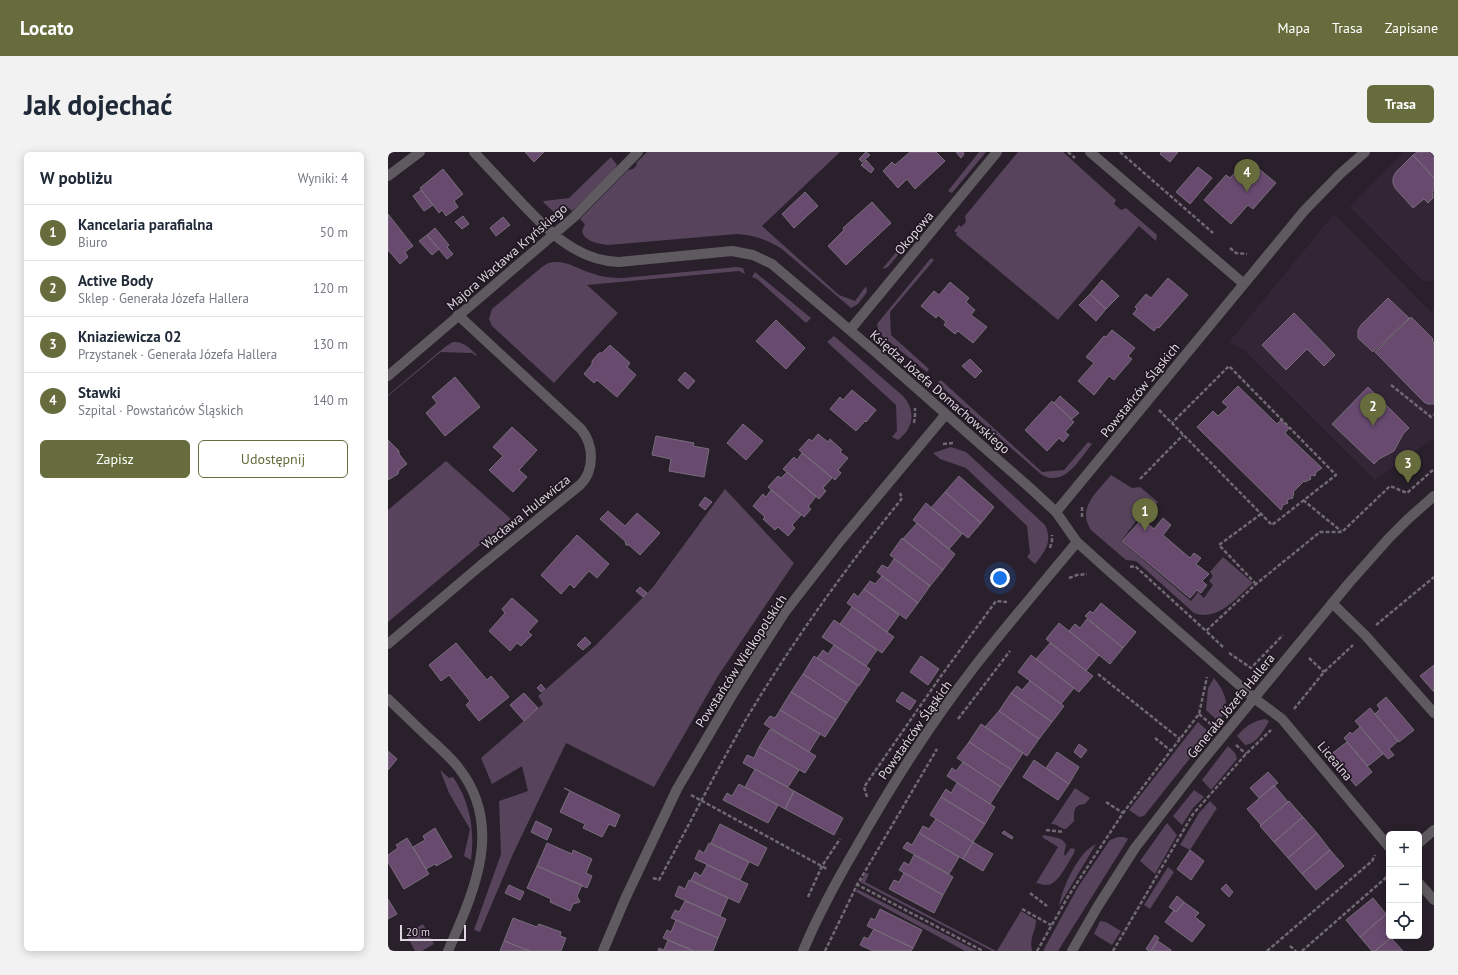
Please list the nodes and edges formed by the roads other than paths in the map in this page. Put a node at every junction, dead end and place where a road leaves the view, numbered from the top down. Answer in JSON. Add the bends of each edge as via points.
{"nodes":[{"id":1,"x":420,"y":152,"type":"edge"},
{"id":2,"x":474,"y":152,"type":"edge"},
{"id":3,"x":638,"y":152,"type":"edge"},
{"id":4,"x":997,"y":152,"type":"edge"},
{"id":5,"x":1090,"y":152,"type":"edge"},
{"id":6,"x":1365,"y":152,"type":"edge"},
{"id":7,"x":388,"y":176,"type":"edge"},
{"id":8,"x":554,"y":234,"type":"junction"},
{"id":9,"x":1244,"y":284,"type":"junction"},
{"id":10,"x":458,"y":315,"type":"junction"},
{"id":11,"x":850,"y":330,"type":"junction"},
{"id":12,"x":388,"y":376,"type":"edge"},
{"id":13,"x":946,"y":414,"type":"junction"},
{"id":14,"x":1434,"y":496,"type":"edge"},
{"id":15,"x":1056,"y":512,"type":"junction"},
{"id":16,"x":1077,"y":542,"type":"junction"},
{"id":17,"x":1332,"y":604,"type":"junction"},
{"id":18,"x":388,"y":644,"type":"edge"},
{"id":19,"x":1254,"y":698,"type":"junction"},
{"id":20,"x":388,"y":699,"type":"edge"},
{"id":21,"x":1434,"y":713,"type":"edge"},
{"id":22,"x":1434,"y":830,"type":"edge"},
{"id":23,"x":1422,"y":840,"type":"edge"},
{"id":24,"x":1386,"y":843,"type":"edge"},
{"id":25,"x":1422,"y":886,"type":"edge"},
{"id":26,"x":1434,"y":900,"type":"edge"},
{"id":27,"x":448,"y":951,"type":"edge"},
{"id":28,"x":603,"y":951,"type":"edge"},
{"id":29,"x":803,"y":951,"type":"edge"},
{"id":30,"x":1072,"y":951,"type":"edge"}],
"edges":[{"from":1,"to":7,"type":"street"},
{"from":2,"to":8,"type":"street","name":"Księdza Józefa Domachowskiego"},
{"from":3,"to":8,"type":"street","name":"Majora Wacława Kryńskiego"},
{"from":4,"to":11,"type":"street","name":"Okopowa"},
{"from":5,"to":9,"type":"street"},
{"from":6,"to":9,"type":"street","name":"Powstańców Śląskich","via":[[1304,211]]},
{"from":8,"to":10,"type":"street","name":"Majora Wacława Kryńskiego"},
{"from":8,"to":11,"type":"street","name":"Księdza Józefa Domachowskiego","via":[[588,256],[619,262],[732,251],[753,255],[772,264]]},
{"from":9,"to":15,"type":"street","name":"Powstańców Śląskich"},
{"from":10,"to":12,"type":"street","name":"Majora Wacława Kryńskiego"},
{"from":10,"to":18,"type":"street","name":"Wacława Hulewicza","via":[[583,432],[589,442],[591,467],[580,485]]},
{"from":11,"to":13,"type":"street","name":"Księdza Józefa Domachowskiego"},
{"from":13,"to":15,"type":"street","name":"Księdza Józefa Domachowskiego"},
{"from":13,"to":28,"type":"street","name":"Powstańców Wielkopolskich","via":[[820,566],[765,643],[677,788]]},
{"from":14,"to":17,"type":"street","name":"Generała Józefa Hallera","via":[[1389,538]]},
{"from":15,"to":16,"type":"street","name":"Księdza Józefa Domachowskiego"},
{"from":16,"to":19,"type":"street","name":"Księdza Józefa Domachowskiego"},
{"from":16,"to":29,"type":"street","name":"Powstańców Śląskich","via":[[975,666],[887,793],[840,876]]},
{"from":17,"to":19,"type":"street","name":"Generała Józefa Hallera"},
{"from":17,"to":21,"type":"street","via":[[1365,635]]},
{"from":19,"to":24,"type":"street","name":"Licealna","via":[[1282,719]]},
{"from":19,"to":30,"type":"street","name":"Generała Józefa Hallera","via":[[1146,834],[1098,906]]},
{"from":20,"to":27,"type":"street","via":[[463,774],[480,815],[483,848],[476,884]]},
{"from":22,"to":23,"type":"street"},
{"from":25,"to":26,"type":"street"}]}
